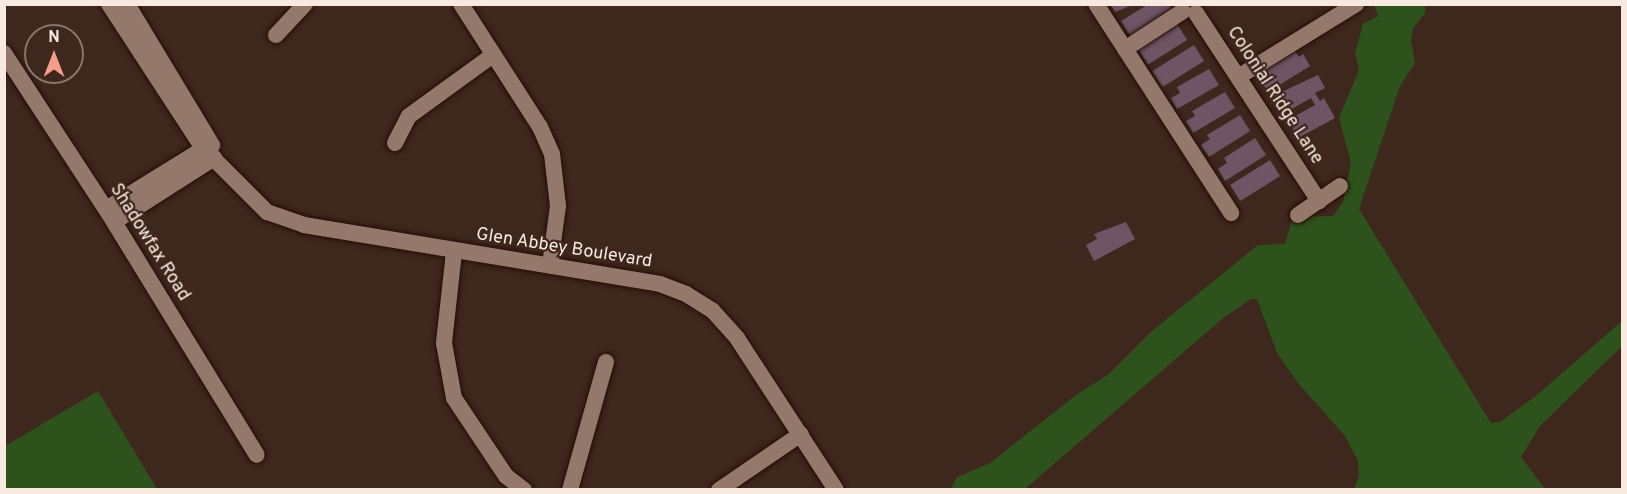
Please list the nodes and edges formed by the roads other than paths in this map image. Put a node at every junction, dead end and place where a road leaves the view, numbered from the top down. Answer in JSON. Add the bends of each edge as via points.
{"nodes":[{"id":1,"x":110,"y":4,"type":"edge"},
{"id":2,"x":127,"y":4,"type":"edge"},
{"id":3,"x":306,"y":4,"type":"edge"},
{"id":4,"x":461,"y":4,"type":"edge"},
{"id":5,"x":1096,"y":4,"type":"edge"},
{"id":6,"x":1356,"y":4,"type":"edge"},
{"id":7,"x":1191,"y":8,"type":"edge"},
{"id":8,"x":276,"y":35,"type":"dead end"},
{"id":9,"x":1125,"y":49,"type":"junction"},
{"id":10,"x":4,"y":53,"type":"edge"},
{"id":11,"x":493,"y":55,"type":"junction"},
{"id":12,"x":1238,"y":77,"type":"junction"},
{"id":13,"x":395,"y":143,"type":"dead end"},
{"id":14,"x":209,"y":150,"type":"junction"},
{"id":15,"x":1340,"y":186,"type":"dead end"},
{"id":16,"x":1319,"y":201,"type":"junction"},
{"id":17,"x":1231,"y":213,"type":"dead end"},
{"id":18,"x":1298,"y":214,"type":"dead end"},
{"id":19,"x":110,"y":215,"type":"junction"},
{"id":20,"x":454,"y":252,"type":"junction"},
{"id":21,"x":550,"y":265,"type":"junction"},
{"id":22,"x":606,"y":362,"type":"dead end"},
{"id":23,"x":801,"y":434,"type":"junction"},
{"id":24,"x":257,"y":455,"type":"dead end"},
{"id":25,"x":524,"y":489,"type":"edge"},
{"id":26,"x":570,"y":489,"type":"edge"},
{"id":27,"x":719,"y":489,"type":"edge"},
{"id":28,"x":836,"y":489,"type":"edge"}],
"edges":[{"from":1,"to":14,"type":"street","name":"Glen Abbey Boulevard"},
{"from":2,"to":14,"type":"street","name":"Glen Abbey Boulevard"},
{"from":3,"to":8,"type":"street"},
{"from":4,"to":11,"type":"street"},
{"from":5,"to":9,"type":"street"},
{"from":6,"to":12,"type":"street"},
{"from":7,"to":9,"type":"street"},
{"from":7,"to":12,"type":"street","name":"Colonial Ridge Lane"},
{"from":9,"to":17,"type":"street"},
{"from":10,"to":19,"type":"street","name":"Shadowfax Road"},
{"from":11,"to":13,"type":"street","via":[[410,116]]},
{"from":11,"to":21,"type":"street","via":[[540,127],[552,154],[558,206]]},
{"from":12,"to":16,"type":"street","name":"Colonial Ridge Lane"},
{"from":14,"to":19,"type":"street"},
{"from":14,"to":20,"type":"street","name":"Glen Abbey Boulevard","via":[[267,212],[304,225]]},
{"from":15,"to":16,"type":"street"},
{"from":16,"to":18,"type":"street"},
{"from":19,"to":24,"type":"street","name":"Shadowfax Road"},
{"from":20,"to":21,"type":"street","name":"Glen Abbey Boulevard"},
{"from":20,"to":25,"type":"street","via":[[444,343],[453,398],[506,476]]},
{"from":21,"to":23,"type":"street","name":"Glen Abbey Boulevard","via":[[660,284],[711,310],[737,338]]},
{"from":22,"to":26,"type":"street"},
{"from":23,"to":27,"type":"street"},
{"from":23,"to":28,"type":"street","name":"Glen Abbey Boulevard"}]}
